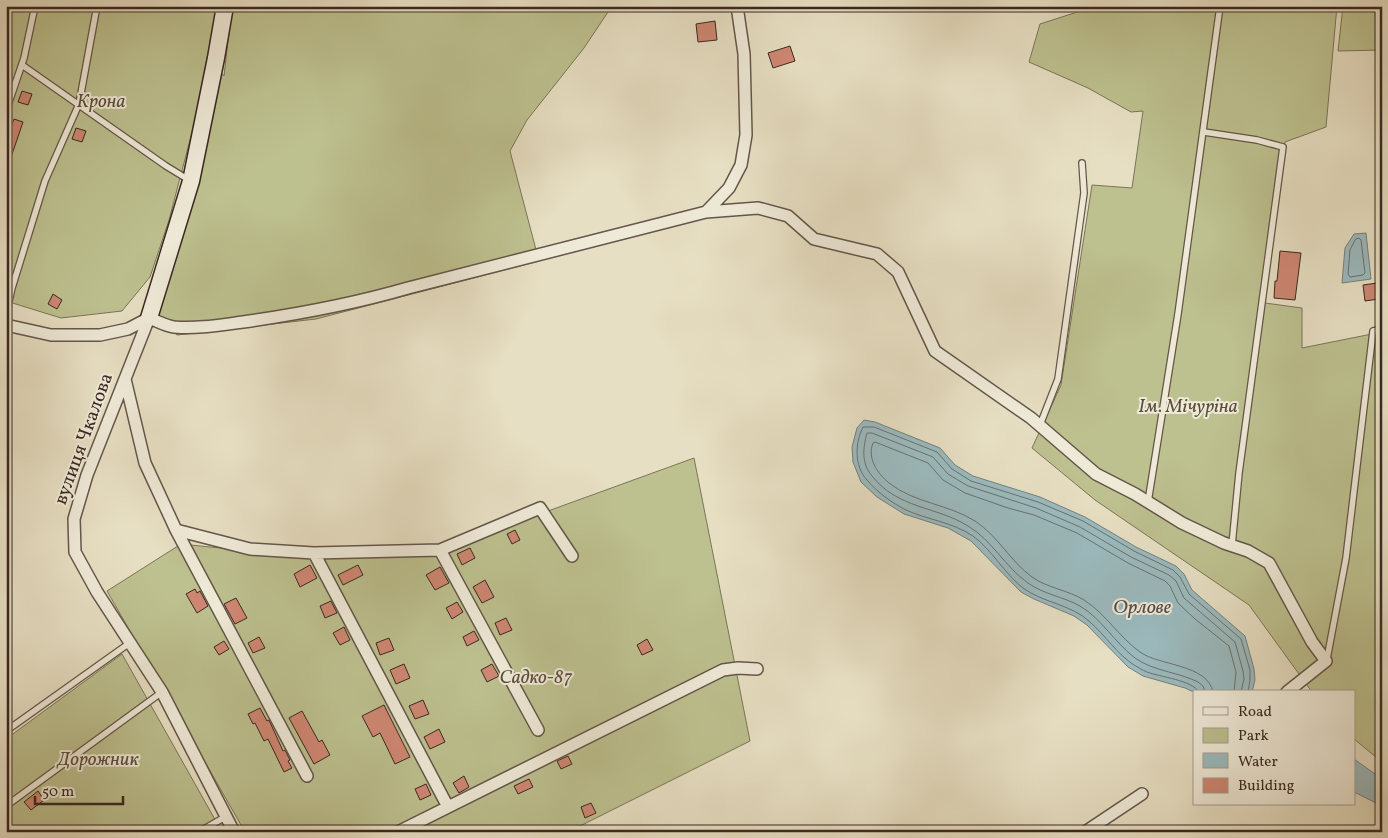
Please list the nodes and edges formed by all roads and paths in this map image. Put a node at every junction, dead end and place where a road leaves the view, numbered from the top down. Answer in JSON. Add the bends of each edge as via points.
{"nodes":[{"id":1,"x":35,"y":6,"type":"edge"},
{"id":2,"x":98,"y":6,"type":"edge"},
{"id":3,"x":225,"y":6,"type":"edge"},
{"id":4,"x":737,"y":6,"type":"edge"},
{"id":5,"x":1220,"y":6,"type":"edge"},
{"id":6,"x":22,"y":66,"type":"junction"},
{"id":7,"x":79,"y":104,"type":"junction"},
{"id":8,"x":6,"y":110,"type":"edge"},
{"id":9,"x":1204,"y":132,"type":"junction"},
{"id":10,"x":1082,"y":163,"type":"dead end"},
{"id":11,"x":190,"y":181,"type":"junction"},
{"id":12,"x":706,"y":212,"type":"junction"},
{"id":13,"x":6,"y":315,"type":"edge"},
{"id":14,"x":149,"y":318,"type":"junction"},
{"id":15,"x":6,"y":325,"type":"edge"},
{"id":16,"x":1382,"y":329,"type":"edge"},
{"id":17,"x":125,"y":379,"type":"junction"},
{"id":18,"x":1040,"y":425,"type":"junction"},
{"id":19,"x":1148,"y":502,"type":"junction"},
{"id":20,"x":176,"y":530,"type":"junction"},
{"id":21,"x":1232,"y":545,"type":"junction"},
{"id":22,"x":440,"y":550,"type":"junction"},
{"id":23,"x":314,"y":553,"type":"junction"},
{"id":24,"x":572,"y":556,"type":"dead end"},
{"id":25,"x":131,"y":642,"type":"junction"},
{"id":26,"x":1326,"y":661,"type":"junction"},
{"id":27,"x":758,"y":669,"type":"dead end"},
{"id":28,"x":1290,"y":690,"type":"edge"},
{"id":29,"x":162,"y":692,"type":"junction"},
{"id":30,"x":6,"y":730,"type":"edge"},
{"id":31,"x":538,"y":730,"type":"dead end"},
{"id":32,"x":307,"y":776,"type":"dead end"},
{"id":33,"x":1142,"y":794,"type":"dead end"},
{"id":34,"x":6,"y":806,"type":"edge"},
{"id":35,"x":448,"y":807,"type":"junction"},
{"id":36,"x":225,"y":817,"type":"junction"},
{"id":37,"x":199,"y":832,"type":"edge"},
{"id":38,"x":234,"y":832,"type":"edge"},
{"id":39,"x":398,"y":832,"type":"edge"},
{"id":40,"x":1085,"y":832,"type":"edge"}],
"edges":[{"from":1,"to":6,"type":"lane"},
{"from":2,"to":7,"type":"lane"},
{"from":3,"to":11,"type":"street"},
{"from":4,"to":12,"type":"street","via":[[744,54],[746,135],[741,165],[729,188]]},
{"from":5,"to":9,"type":"lane"},
{"from":6,"to":7,"type":"lane"},
{"from":6,"to":8,"type":"lane"},
{"from":7,"to":11,"type":"lane"},
{"from":7,"to":13,"type":"lane","via":[[45,181]]},
{"from":9,"to":19,"type":"lane"},
{"from":9,"to":21,"type":"lane","via":[[1283,146]]},
{"from":10,"to":18,"type":"lane","via":[[1084,194],[1058,380]]},
{"from":11,"to":14,"type":"street"},
{"from":12,"to":14,"type":"street","via":[[339,307],[208,326],[172,327]]},
{"from":12,"to":18,"type":"street","via":[[758,208],[788,216],[814,239],[877,254],[898,272],[935,351]]},
{"from":14,"to":15,"type":"street","via":[[128,329],[100,335],[51,335]]},
{"from":14,"to":17,"type":"street","name":"вулиця Чкалова"},
{"from":16,"to":26,"type":"lane","via":[[1373,331],[1346,558]]},
{"from":17,"to":20,"type":"street","via":[[145,463]]},
{"from":17,"to":25,"type":"street","name":"вулиця Чкалова","via":[[87,475],[74,519],[75,552]]},
{"from":18,"to":19,"type":"street","via":[[1096,474]]},
{"from":19,"to":21,"type":"street","via":[[1182,523]]},
{"from":20,"to":23,"type":"street","via":[[250,549]]},
{"from":20,"to":32,"type":"street"},
{"from":21,"to":26,"type":"street","via":[[1269,563],[1312,642]]},
{"from":22,"to":23,"type":"street"},
{"from":22,"to":24,"type":"street","via":[[540,508]]},
{"from":22,"to":31,"type":"street"},
{"from":23,"to":35,"type":"street"},
{"from":25,"to":29,"type":"street","name":"вулиця Чкалова"},
{"from":25,"to":30,"type":"lane"},
{"from":26,"to":28,"type":"street"},
{"from":27,"to":35,"type":"street","via":[[723,670]]},
{"from":29,"to":34,"type":"lane"},
{"from":29,"to":36,"type":"street","name":"вулиця Чкалова"},
{"from":33,"to":40,"type":"street"},
{"from":35,"to":39,"type":"street"},
{"from":36,"to":37,"type":"lane"},
{"from":36,"to":38,"type":"street","name":"вулиця Чкалова"}]}
